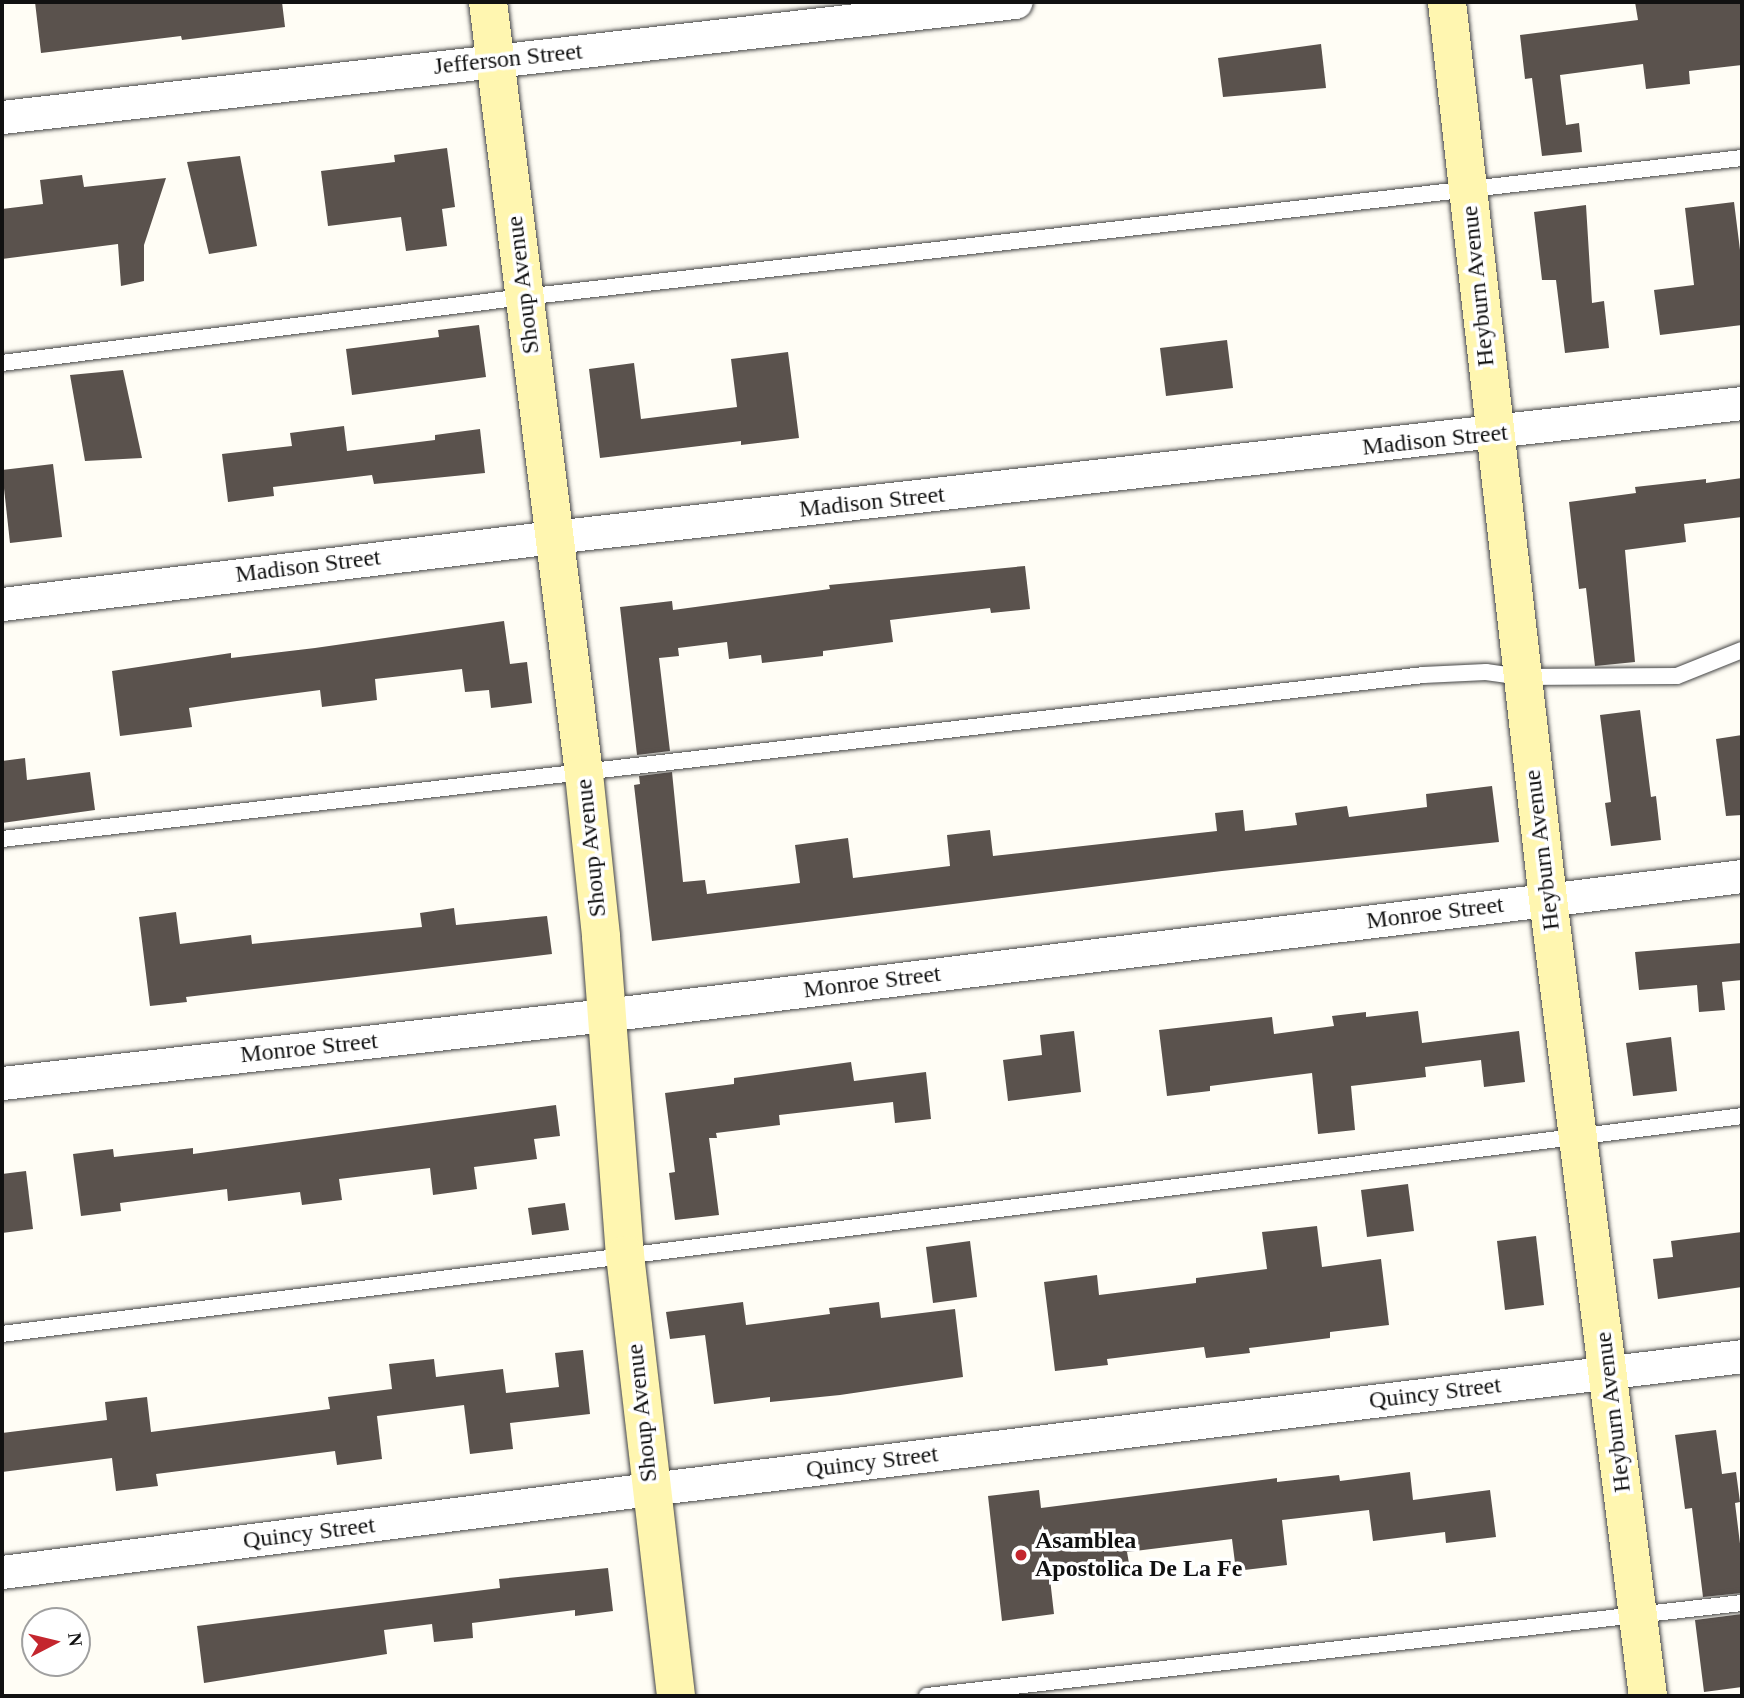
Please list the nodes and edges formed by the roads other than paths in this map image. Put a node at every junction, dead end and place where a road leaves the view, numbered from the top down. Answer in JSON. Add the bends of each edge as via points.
{"nodes":[{"id":1,"x":488,"y":2,"type":"edge"},
{"id":2,"x":1015,"y":2,"type":"edge"},
{"id":3,"x":1447,"y":2,"type":"edge"},
{"id":4,"x":495,"y":61,"type":"junction"},
{"id":5,"x":2,"y":117,"type":"edge"},
{"id":6,"x":1742,"y":158,"type":"edge"},
{"id":7,"x":1468,"y":189,"type":"junction"},
{"id":8,"x":524,"y":297,"type":"junction"},
{"id":9,"x":2,"y":363,"type":"edge"},
{"id":10,"x":1742,"y":403,"type":"edge"},
{"id":11,"x":1494,"y":433,"type":"junction"},
{"id":12,"x":553,"y":537,"type":"junction"},
{"id":13,"x":2,"y":604,"type":"edge"},
{"id":14,"x":1742,"y":650,"type":"edge"},
{"id":15,"x":1521,"y":677,"type":"junction"},
{"id":16,"x":584,"y":774,"type":"junction"},
{"id":17,"x":2,"y":839,"type":"edge"},
{"id":18,"x":1742,"y":876,"type":"edge"},
{"id":19,"x":1548,"y":899,"type":"junction"},
{"id":20,"x":606,"y":1015,"type":"junction"},
{"id":21,"x":2,"y":1083,"type":"edge"},
{"id":22,"x":1742,"y":1116,"type":"edge"},
{"id":23,"x":1578,"y":1137,"type":"junction"},
{"id":24,"x":625,"y":1255,"type":"junction"},
{"id":25,"x":2,"y":1334,"type":"edge"},
{"id":26,"x":1742,"y":1356,"type":"edge"},
{"id":27,"x":1609,"y":1372,"type":"junction"},
{"id":28,"x":650,"y":1489,"type":"junction"},
{"id":29,"x":2,"y":1572,"type":"edge"},
{"id":30,"x":1742,"y":1603,"type":"edge"},
{"id":31,"x":1637,"y":1616,"type":"junction"},
{"id":32,"x":676,"y":1696,"type":"edge"},
{"id":33,"x":927,"y":1696,"type":"edge"},
{"id":34,"x":1648,"y":1696,"type":"edge"}],
"edges":[{"from":1,"to":4,"type":"street","name":"Shoup Avenue"},
{"from":2,"to":4,"type":"street","name":"Jefferson Street"},
{"from":3,"to":7,"type":"street","name":"Heyburn Avenue"},
{"from":4,"to":5,"type":"street","name":"Jefferson Street"},
{"from":4,"to":8,"type":"street","name":"Shoup Avenue"},
{"from":6,"to":7,"type":"lane"},
{"from":7,"to":8,"type":"lane"},
{"from":7,"to":11,"type":"street","name":"Heyburn Avenue"},
{"from":8,"to":9,"type":"lane"},
{"from":8,"to":12,"type":"street","name":"Shoup Avenue"},
{"from":10,"to":11,"type":"street","name":"Madison Street"},
{"from":11,"to":12,"type":"street","name":"Madison Street"},
{"from":11,"to":15,"type":"street","name":"Heyburn Avenue"},
{"from":12,"to":13,"type":"street","name":"Madison Street"},
{"from":12,"to":16,"type":"street","name":"Shoup Avenue"},
{"from":14,"to":15,"type":"lane","via":[[1677,676]]},
{"from":15,"to":16,"type":"lane","via":[[1486,672],[1423,676]]},
{"from":15,"to":19,"type":"street","name":"Heyburn Avenue"},
{"from":16,"to":17,"type":"lane"},
{"from":16,"to":20,"type":"street","name":"Shoup Avenue"},
{"from":18,"to":19,"type":"street","name":"Monroe Street"},
{"from":19,"to":20,"type":"street","name":"Monroe Street"},
{"from":19,"to":23,"type":"street","name":"Heyburn Avenue"},
{"from":20,"to":21,"type":"street","name":"Monroe Street"},
{"from":20,"to":24,"type":"street","name":"Shoup Avenue"},
{"from":22,"to":23,"type":"lane"},
{"from":23,"to":24,"type":"lane"},
{"from":23,"to":27,"type":"street","name":"Heyburn Avenue"},
{"from":24,"to":25,"type":"lane"},
{"from":24,"to":28,"type":"street","name":"Shoup Avenue"},
{"from":26,"to":27,"type":"street","name":"Quincy Street"},
{"from":27,"to":28,"type":"street","name":"Quincy Street"},
{"from":27,"to":31,"type":"street","name":"Heyburn Avenue"},
{"from":28,"to":29,"type":"street","name":"Quincy Street"},
{"from":28,"to":32,"type":"street","name":"Shoup Avenue"},
{"from":30,"to":31,"type":"lane"},
{"from":31,"to":33,"type":"lane"},
{"from":31,"to":34,"type":"street","name":"Heyburn Avenue"}]}
